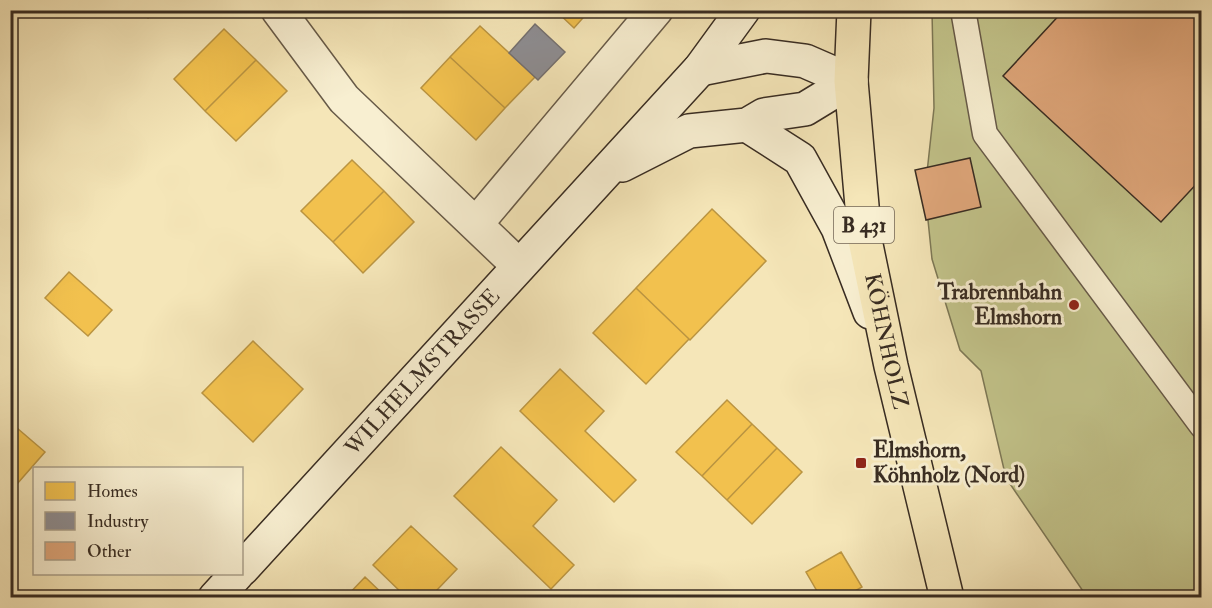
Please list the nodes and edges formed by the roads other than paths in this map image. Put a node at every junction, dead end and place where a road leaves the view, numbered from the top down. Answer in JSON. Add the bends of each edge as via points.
{"nodes":[{"id":1,"x":278,"y":10,"type":"edge"},
{"id":2,"x":656,"y":10,"type":"edge"},
{"id":3,"x":743,"y":10,"type":"edge"},
{"id":4,"x":854,"y":10,"type":"edge"},
{"id":5,"x":963,"y":10,"type":"edge"},
{"id":6,"x":700,"y":69,"type":"junction"},
{"id":7,"x":851,"y":81,"type":"junction"},
{"id":8,"x":747,"y":125,"type":"junction"},
{"id":9,"x":602,"y":175,"type":"junction"},
{"id":10,"x":476,"y":224,"type":"junction"},
{"id":11,"x":519,"y":266,"type":"junction"},
{"id":12,"x":891,"y":366,"type":"junction"},
{"id":13,"x":1202,"y":426,"type":"edge"},
{"id":14,"x":243,"y":568,"type":"edge"},
{"id":15,"x":235,"y":575,"type":"edge"},
{"id":16,"x":215,"y":597,"type":"edge"},
{"id":17,"x":947,"y":597,"type":"edge"}],
"edges":[{"from":1,"to":10,"type":"main road","via":[[344,99]]},
{"from":2,"to":10,"type":"main road"},
{"from":3,"to":6,"type":"main road","name":"WILHELMSTRASSE"},
{"from":4,"to":7,"type":"main road","name":"KÖHNHOLZ","number":"B 431"},
{"from":5,"to":13,"type":"lane","via":[[985,134]]},
{"from":6,"to":7,"type":"main road","via":[[766,56],[805,61]]},
{"from":6,"to":9,"type":"main road","name":"WILHELMSTRASSE"},
{"from":7,"to":8,"type":"main road","name":"WILHELMSTRASSE","via":[[806,109],[764,115]]},
{"from":7,"to":12,"type":"main road","name":"KÖHNHOLZ","number":"B 431","via":[[865,240]]},
{"from":8,"to":9,"type":"main road","name":"WILHELMSTRASSE","via":[[689,131]]},
{"from":8,"to":12,"type":"main road","via":[[800,159],[838,228]]},
{"from":9,"to":11,"type":"main road","name":"WILHELMSTRASSE"},
{"from":10,"to":11,"type":"main road"},
{"from":11,"to":14,"type":"main road","name":"WILHELMSTRASSE"},
{"from":12,"to":17,"type":"main road","name":"KÖHNHOLZ","number":"B 431"},
{"from":15,"to":16,"type":"main road"}]}
